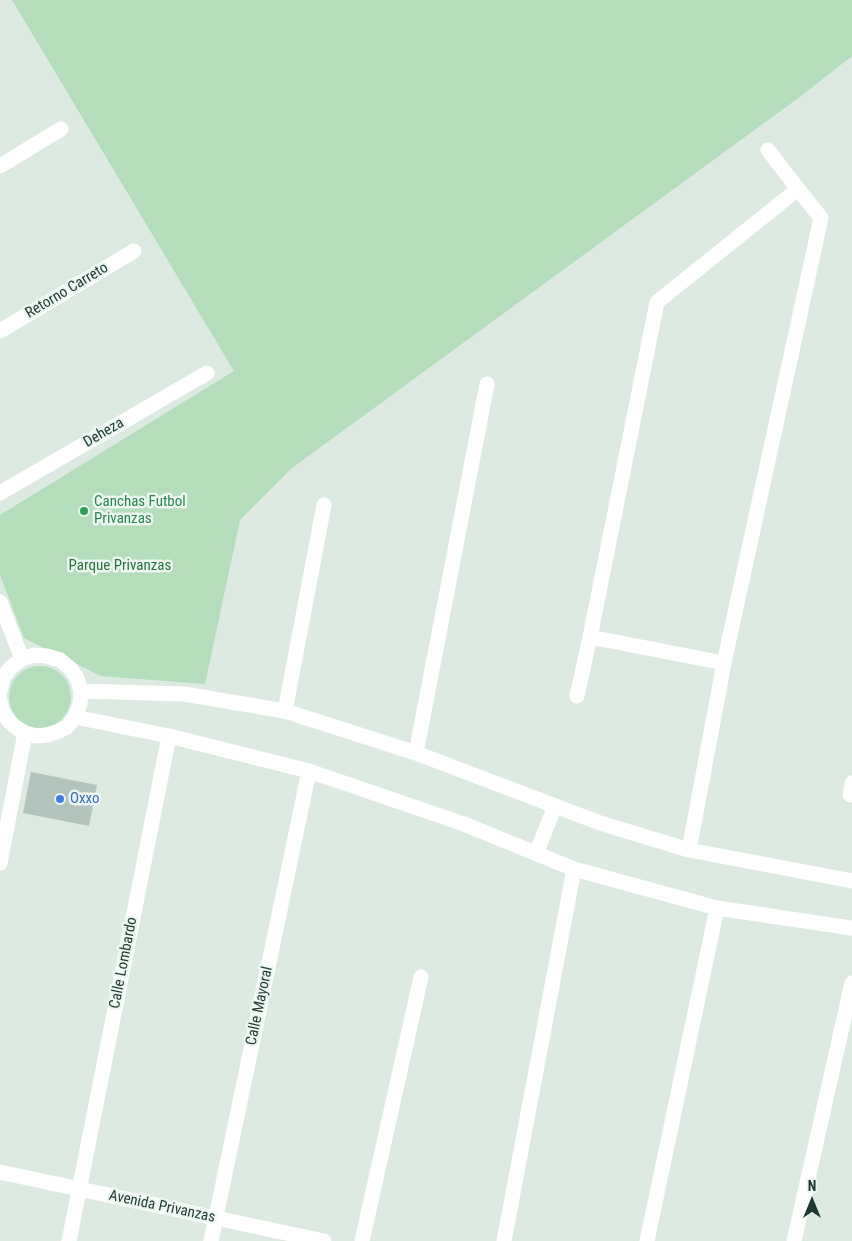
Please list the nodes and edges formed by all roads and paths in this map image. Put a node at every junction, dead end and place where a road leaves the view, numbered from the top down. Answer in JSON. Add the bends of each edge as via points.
{"nodes":[{"id":1,"x":62,"y":129,"type":"dead end"},
{"id":2,"x":768,"y":150,"type":"dead end"},
{"id":3,"x":0,"y":166,"type":"edge"},
{"id":4,"x":798,"y":189,"type":"junction"},
{"id":5,"x":134,"y":251,"type":"dead end"},
{"id":6,"x":0,"y":331,"type":"edge"},
{"id":7,"x":208,"y":373,"type":"dead end"},
{"id":8,"x":487,"y":384,"type":"dead end"},
{"id":9,"x":0,"y":492,"type":"edge"},
{"id":10,"x":324,"y":505,"type":"dead end"},
{"id":11,"x":0,"y":602,"type":"edge"},
{"id":12,"x":590,"y":637,"type":"junction"},
{"id":13,"x":22,"y":659,"type":"junction"},
{"id":14,"x":724,"y":663,"type":"junction"},
{"id":15,"x":0,"y":689,"type":"edge"},
{"id":16,"x":81,"y":692,"type":"junction"},
{"id":17,"x":577,"y":696,"type":"dead end"},
{"id":18,"x":0,"y":700,"type":"edge"},
{"id":19,"x":285,"y":711,"type":"junction"},
{"id":20,"x":75,"y":717,"type":"junction"},
{"id":21,"x":13,"y":730,"type":"edge"},
{"id":22,"x":169,"y":736,"type":"junction"},
{"id":23,"x":416,"y":753,"type":"junction"},
{"id":24,"x":309,"y":771,"type":"junction"},
{"id":25,"x":555,"y":806,"type":"junction"},
{"id":26,"x":689,"y":850,"type":"junction"},
{"id":27,"x":536,"y":854,"type":"junction"},
{"id":28,"x":0,"y":863,"type":"edge"},
{"id":29,"x":574,"y":869,"type":"junction"},
{"id":30,"x":852,"y":881,"type":"edge"},
{"id":31,"x":717,"y":908,"type":"junction"},
{"id":32,"x":852,"y":928,"type":"edge"},
{"id":33,"x":421,"y":977,"type":"dead end"},
{"id":34,"x":852,"y":983,"type":"edge"},
{"id":35,"x":0,"y":1172,"type":"edge"},
{"id":36,"x":79,"y":1190,"type":"junction"},
{"id":37,"x":216,"y":1218,"type":"junction"},
{"id":38,"x":69,"y":1241,"type":"edge"},
{"id":39,"x":211,"y":1241,"type":"edge"},
{"id":40,"x":324,"y":1241,"type":"edge"},
{"id":41,"x":362,"y":1241,"type":"edge"},
{"id":42,"x":504,"y":1241,"type":"edge"},
{"id":43,"x":647,"y":1241,"type":"edge"},
{"id":44,"x":794,"y":1241,"type":"edge"}],
"edges":[{"from":1,"to":3,"type":"street"},
{"from":2,"to":4,"type":"street"},
{"from":4,"to":12,"type":"street","via":[[657,302]]},
{"from":4,"to":14,"type":"street","via":[[821,218]]},
{"from":5,"to":6,"type":"street","name":"Retorno Carreto"},
{"from":7,"to":9,"type":"street","name":"Deheza"},
{"from":8,"to":23,"type":"street"},
{"from":10,"to":19,"type":"street"},
{"from":11,"to":13,"type":"street"},
{"from":12,"to":14,"type":"street"},
{"from":12,"to":17,"type":"street"},
{"from":13,"to":15,"type":"street","via":[[11,667]]},
{"from":13,"to":16,"type":"street","via":[[34,655],[60,660],[78,678]]},
{"from":14,"to":26,"type":"street"},
{"from":16,"to":19,"type":"street","via":[[184,694]]},
{"from":16,"to":20,"type":"street"},
{"from":18,"to":21,"type":"street"},
{"from":19,"to":23,"type":"street"},
{"from":20,"to":21,"type":"street","via":[[66,727],[47,735],[36,736]]},
{"from":20,"to":22,"type":"street"},
{"from":21,"to":28,"type":"street"},
{"from":22,"to":24,"type":"street"},
{"from":22,"to":36,"type":"street","name":"Calle Lombardo"},
{"from":23,"to":25,"type":"street"},
{"from":24,"to":27,"type":"street","via":[[464,824]]},
{"from":24,"to":37,"type":"street","name":"Calle Mayoral"},
{"from":25,"to":26,"type":"street"},
{"from":25,"to":27,"type":"street"},
{"from":26,"to":30,"type":"street"},
{"from":27,"to":29,"type":"street"},
{"from":29,"to":31,"type":"street"},
{"from":29,"to":42,"type":"street"},
{"from":31,"to":32,"type":"street"},
{"from":31,"to":43,"type":"street"},
{"from":33,"to":41,"type":"street"},
{"from":34,"to":44,"type":"street"},
{"from":35,"to":36,"type":"street","name":"Avenida Privanzas"},
{"from":36,"to":37,"type":"street","name":"Avenida Privanzas"},
{"from":36,"to":38,"type":"street","name":"Calle Lombardo"},
{"from":37,"to":39,"type":"street","name":"Calle Mayoral"},
{"from":37,"to":40,"type":"street","name":"Avenida Privanzas"}]}
